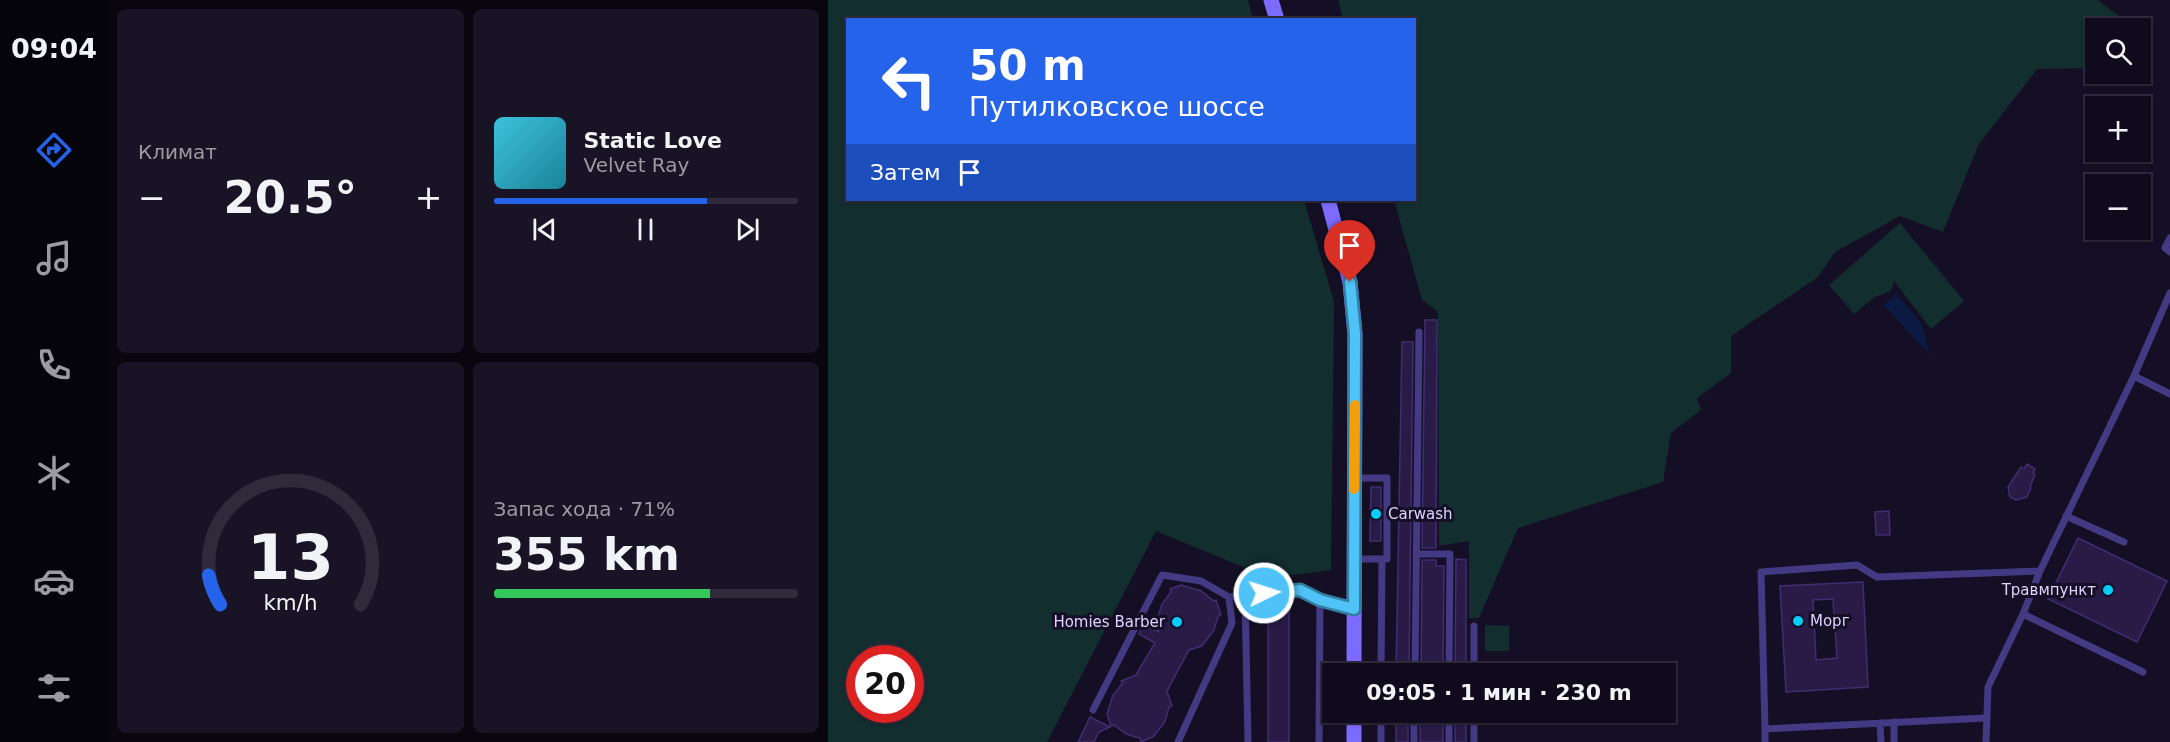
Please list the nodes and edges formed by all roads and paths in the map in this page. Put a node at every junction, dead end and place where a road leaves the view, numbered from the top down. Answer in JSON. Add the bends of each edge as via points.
{"nodes":[{"id":1,"x":1271,"y":0,"type":"edge"},
{"id":2,"x":1276,"y":18,"type":"edge"},
{"id":3,"x":1328,"y":201,"type":"edge"},
{"id":4,"x":2170,"y":238,"type":"edge"},
{"id":5,"x":2170,"y":252,"type":"edge"},
{"id":6,"x":2170,"y":293,"type":"edge"},
{"id":7,"x":1419,"y":332,"type":"dead end"},
{"id":8,"x":2134,"y":376,"type":"junction"},
{"id":9,"x":2170,"y":394,"type":"edge"},
{"id":10,"x":1354,"y":478,"type":"junction"},
{"id":11,"x":2066,"y":516,"type":"junction"},
{"id":12,"x":2124,"y":542,"type":"dead end"},
{"id":13,"x":1417,"y":554,"type":"junction"},
{"id":14,"x":1354,"y":559,"type":"junction"},
{"id":15,"x":1382,"y":559,"type":"junction"},
{"id":16,"x":2040,"y":571,"type":"junction"},
{"id":17,"x":1245,"y":594,"type":"junction"},
{"id":18,"x":1229,"y":597,"type":"junction"},
{"id":19,"x":1320,"y":600,"type":"junction"},
{"id":20,"x":1354,"y":609,"type":"junction"},
{"id":21,"x":2024,"y":614,"type":"junction"},
{"id":22,"x":1474,"y":626,"type":"dead end"},
{"id":23,"x":1354,"y":663,"type":"edge"},
{"id":24,"x":1381,"y":663,"type":"edge"},
{"id":25,"x":1414,"y":663,"type":"edge"},
{"id":26,"x":1449,"y":663,"type":"edge"},
{"id":27,"x":1474,"y":663,"type":"edge"},
{"id":28,"x":2143,"y":672,"type":"dead end"},
{"id":29,"x":1093,"y":710,"type":"dead end"},
{"id":30,"x":1985,"y":718,"type":"junction"},
{"id":31,"x":1894,"y":722,"type":"junction"},
{"id":32,"x":1354,"y":723,"type":"edge"},
{"id":33,"x":1381,"y":723,"type":"edge"},
{"id":34,"x":1414,"y":723,"type":"edge"},
{"id":35,"x":1449,"y":723,"type":"edge"},
{"id":36,"x":1474,"y":723,"type":"edge"},
{"id":37,"x":1880,"y":723,"type":"junction"},
{"id":38,"x":1765,"y":729,"type":"junction"},
{"id":39,"x":1178,"y":742,"type":"edge"},
{"id":40,"x":1248,"y":742,"type":"edge"},
{"id":41,"x":1319,"y":742,"type":"edge"},
{"id":42,"x":1354,"y":742,"type":"edge"},
{"id":43,"x":1381,"y":742,"type":"edge"},
{"id":44,"x":1414,"y":742,"type":"edge"},
{"id":45,"x":1449,"y":742,"type":"edge"},
{"id":46,"x":1474,"y":742,"type":"edge"},
{"id":47,"x":1765,"y":742,"type":"edge"},
{"id":48,"x":1881,"y":742,"type":"edge"},
{"id":49,"x":1894,"y":742,"type":"edge"},
{"id":50,"x":1986,"y":742,"type":"edge"}],
"edges":[{"from":1,"to":2,"type":"main road"},
{"from":3,"to":10,"type":"main road","via":[[1350,282],[1354,324]]},
{"from":4,"to":5,"type":"lane","via":[[2165,248]]},
{"from":6,"to":8,"type":"lane"},
{"from":7,"to":13,"type":"lane"},
{"from":8,"to":9,"type":"lane"},
{"from":8,"to":11,"type":"lane"},
{"from":10,"to":14,"type":"main road"},
{"from":10,"to":15,"type":"lane","via":[[1387,478],[1387,559]]},
{"from":11,"to":12,"type":"lane"},
{"from":11,"to":16,"type":"lane"},
{"from":13,"to":25,"type":"lane"},
{"from":13,"to":26,"type":"lane","via":[[1450,554]]},
{"from":14,"to":15,"type":"lane"},
{"from":14,"to":20,"type":"main road"},
{"from":15,"to":24,"type":"lane"},
{"from":16,"to":21,"type":"lane"},
{"from":16,"to":38,"type":"lane","via":[[1877,578],[1857,565],[1761,572]]},
{"from":17,"to":18,"type":"lane"},
{"from":17,"to":19,"type":"lane","via":[[1300,590]]},
{"from":17,"to":40,"type":"lane"},
{"from":18,"to":29,"type":"lane","via":[[1201,581],[1162,575]]},
{"from":18,"to":39,"type":"lane","via":[[1232,623]]},
{"from":19,"to":20,"type":"lane"},
{"from":19,"to":41,"type":"lane"},
{"from":20,"to":23,"type":"main road"},
{"from":21,"to":28,"type":"lane"},
{"from":21,"to":30,"type":"lane","via":[[1988,687]]},
{"from":22,"to":27,"type":"lane"},
{"from":30,"to":31,"type":"lane"},
{"from":30,"to":50,"type":"lane"},
{"from":31,"to":37,"type":"lane"},
{"from":31,"to":49,"type":"lane"},
{"from":32,"to":42,"type":"main road"},
{"from":33,"to":43,"type":"lane"},
{"from":34,"to":44,"type":"lane"},
{"from":35,"to":45,"type":"lane"},
{"from":36,"to":46,"type":"lane"},
{"from":37,"to":38,"type":"lane"},
{"from":37,"to":48,"type":"lane"},
{"from":38,"to":47,"type":"lane"}]}
